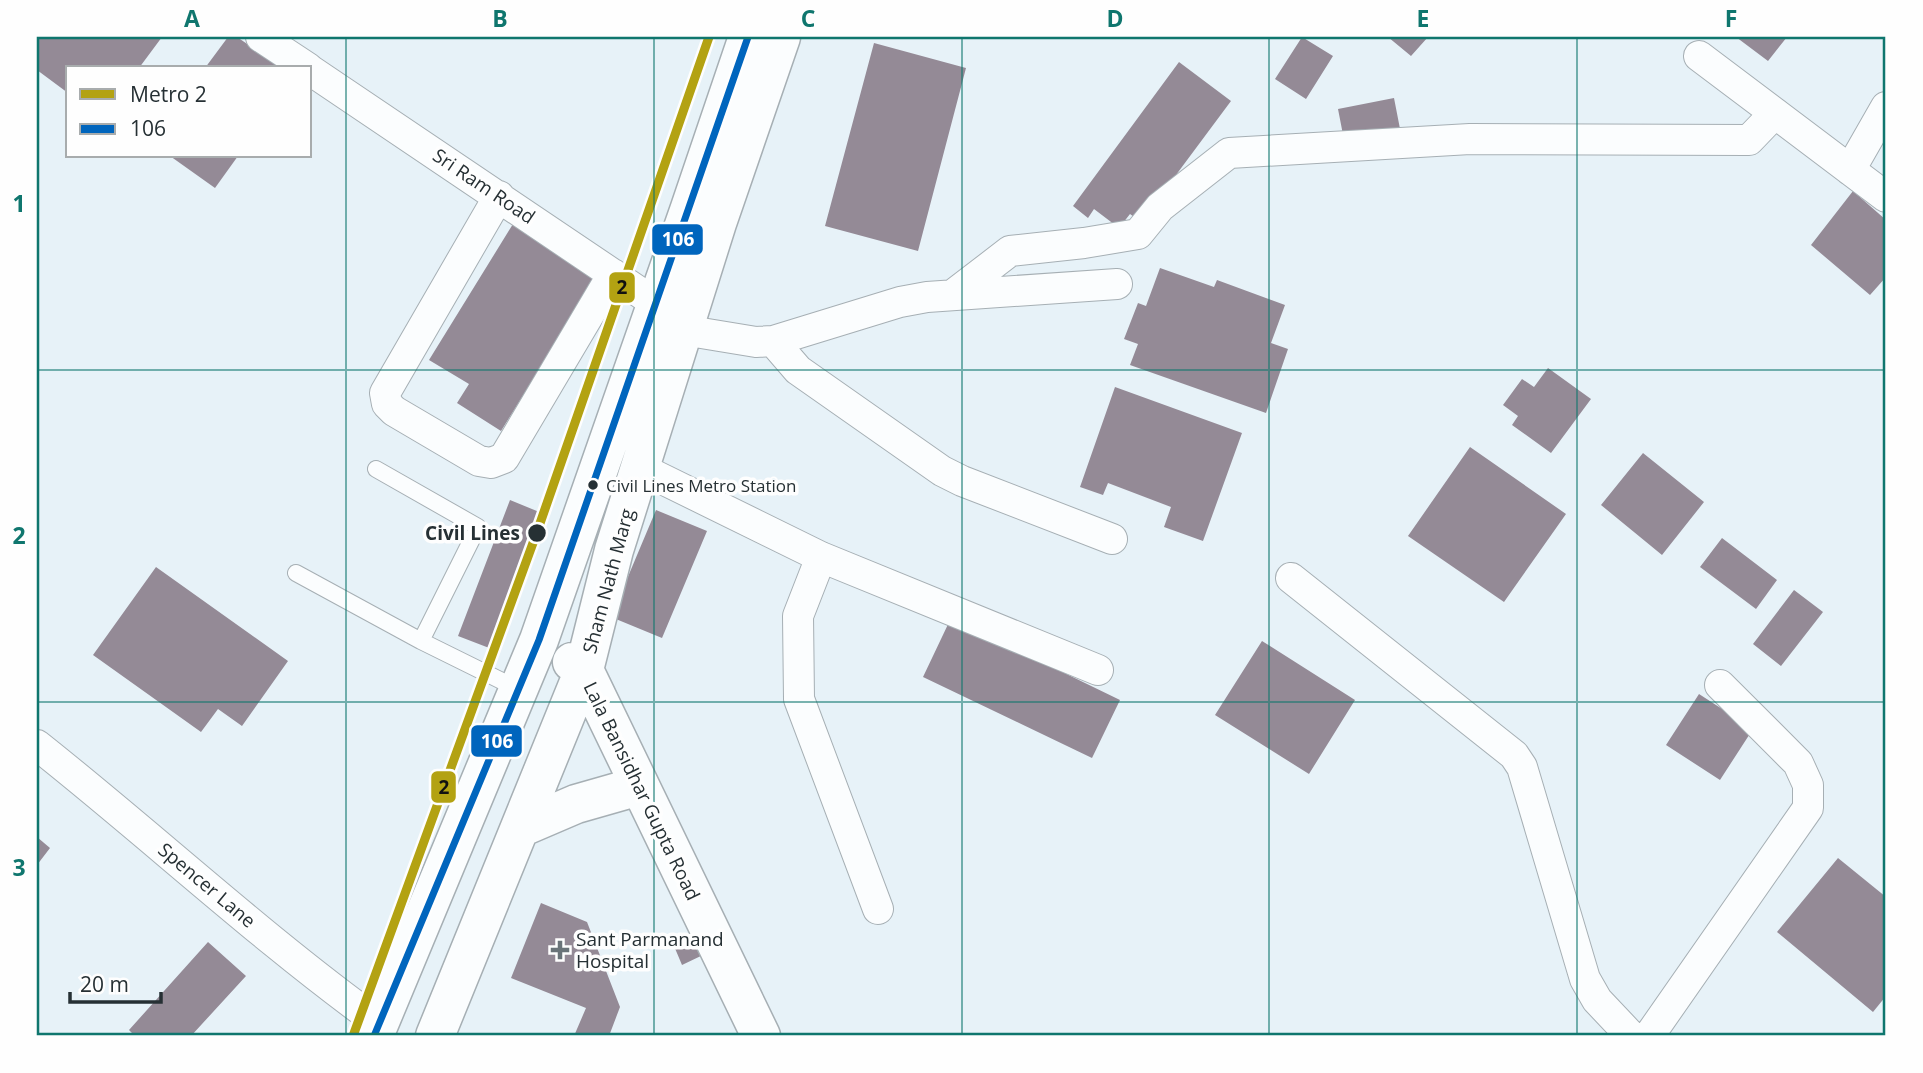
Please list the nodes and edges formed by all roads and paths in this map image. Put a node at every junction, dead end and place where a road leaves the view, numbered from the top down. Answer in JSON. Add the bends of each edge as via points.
{"nodes":[{"id":1,"x":261,"y":37,"type":"edge"},
{"id":2,"x":748,"y":37,"type":"edge"},
{"id":3,"x":781,"y":37,"type":"edge"},
{"id":4,"x":1699,"y":56,"type":"dead end"},
{"id":5,"x":304,"y":66,"type":"edge"},
{"id":6,"x":312,"y":71,"type":"edge"},
{"id":7,"x":1886,"y":107,"type":"edge"},
{"id":8,"x":1775,"y":113,"type":"junction"},
{"id":9,"x":1850,"y":170,"type":"junction"},
{"id":10,"x":499,"y":196,"type":"junction"},
{"id":11,"x":1886,"y":197,"type":"edge"},
{"id":12,"x":613,"y":275,"type":"junction"},
{"id":13,"x":1117,"y":284,"type":"dead end"},
{"id":14,"x":954,"y":294,"type":"junction"},
{"id":15,"x":670,"y":317,"type":"junction"},
{"id":16,"x":773,"y":341,"type":"junction"},
{"id":17,"x":640,"y":468,"type":"junction"},
{"id":18,"x":376,"y":469,"type":"dead end"},
{"id":19,"x":1112,"y":539,"type":"dead end"},
{"id":20,"x":821,"y":557,"type":"junction"},
{"id":21,"x":296,"y":573,"type":"dead end"},
{"id":22,"x":1291,"y":578,"type":"dead end"},
{"id":23,"x":539,"y":640,"type":"junction"},
{"id":24,"x":421,"y":641,"type":"junction"},
{"id":25,"x":584,"y":670,"type":"junction"},
{"id":26,"x":1098,"y":670,"type":"dead end"},
{"id":27,"x":1720,"y":685,"type":"dead end"},
{"id":28,"x":518,"y":689,"type":"junction"},
{"id":29,"x":37,"y":745,"type":"edge"},
{"id":30,"x":639,"y":786,"type":"junction"},
{"id":31,"x":520,"y":828,"type":"junction"},
{"id":32,"x":878,"y":909,"type":"dead end"},
{"id":33,"x":377,"y":1030,"type":"edge"},
{"id":34,"x":436,"y":1036,"type":"edge"},
{"id":35,"x":761,"y":1036,"type":"edge"},
{"id":36,"x":1631,"y":1036,"type":"edge"},
{"id":37,"x":1649,"y":1036,"type":"edge"}],
"edges":[{"from":1,"to":5,"type":"street","name":"Sri Ram Road"},
{"from":2,"to":15,"type":"main road","name":"Sham Nath Marg"},
{"from":3,"to":15,"type":"main road","name":"Sham Nath Marg","via":[[717,223]]},
{"from":4,"to":8,"type":"street"},
{"from":6,"to":10,"type":"street","name":"Sri Ram Road"},
{"from":7,"to":9,"type":"street"},
{"from":8,"to":9,"type":"street"},
{"from":8,"to":14,"type":"street","via":[[1749,140],[1470,139],[1229,153],[1160,207],[1138,234],[1010,251]]},
{"from":9,"to":11,"type":"street"},
{"from":10,"to":12,"type":"street","name":"Sri Ram Road"},
{"from":10,"to":12,"type":"street","via":[[385,393],[394,411],[479,461],[504,458]]},
{"from":12,"to":15,"type":"street","name":"Sri Ram Road"},
{"from":13,"to":14,"type":"street"},
{"from":14,"to":16,"type":"street","via":[[900,302]]},
{"from":15,"to":16,"type":"street","via":[[756,342]]},
{"from":15,"to":17,"type":"main road","name":"Sham Nath Marg"},
{"from":15,"to":23,"type":"main road","name":"Sham Nath Marg"},
{"from":16,"to":19,"type":"street","via":[[798,370],[942,471]]},
{"from":17,"to":20,"type":"street"},
{"from":17,"to":25,"type":"main road","name":"Sham Nath Marg"},
{"from":18,"to":24,"type":"lane","via":[[478,527]]},
{"from":20,"to":26,"type":"street"},
{"from":20,"to":32,"type":"street","via":[[798,616],[799,699]]},
{"from":21,"to":24,"type":"lane"},
{"from":22,"to":36,"type":"street","via":[[1514,755],[1522,767],[1584,979]]},
{"from":23,"to":25,"type":"main road","name":"Lala Bansidhar Gupta Road"},
{"from":23,"to":28,"type":"main road","name":"Sham Nath Marg"},
{"from":24,"to":28,"type":"lane"},
{"from":25,"to":30,"type":"main road","name":"Lala Bansidhar Gupta Road"},
{"from":25,"to":31,"type":"main road","name":"Sham Nath Marg"},
{"from":27,"to":37,"type":"street","via":[[1798,763],[1808,785],[1808,808]]},
{"from":28,"to":33,"type":"main road","name":"Sham Nath Marg"},
{"from":29,"to":33,"type":"street","name":"Spencer Lane"},
{"from":30,"to":31,"type":"main road","via":[[576,804]]},
{"from":30,"to":35,"type":"main road","name":"Lala Bansidhar Gupta Road"},
{"from":31,"to":34,"type":"main road","name":"Sham Nath Marg"}]}
